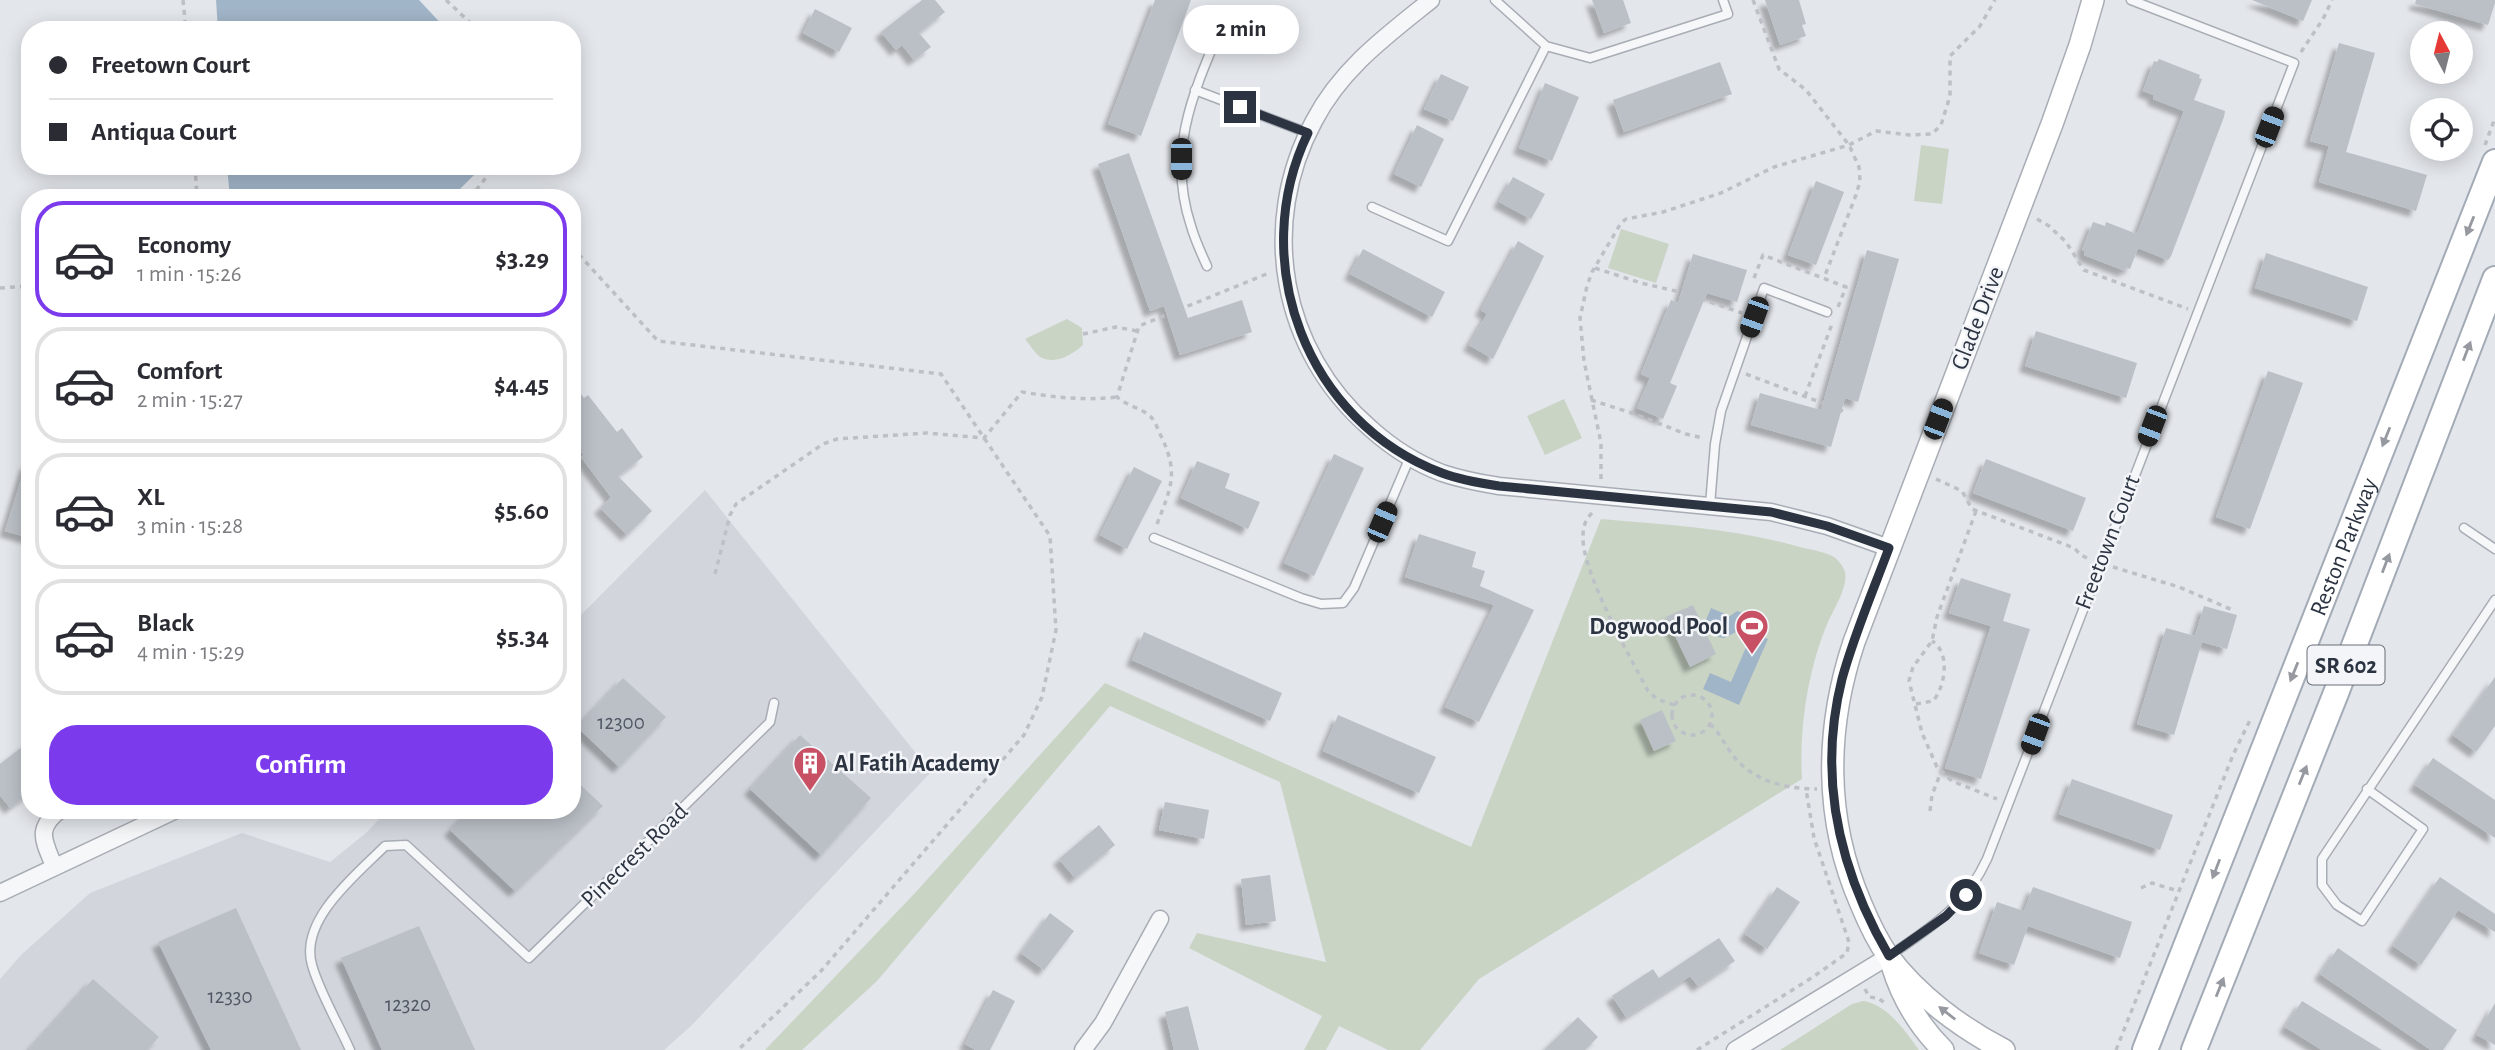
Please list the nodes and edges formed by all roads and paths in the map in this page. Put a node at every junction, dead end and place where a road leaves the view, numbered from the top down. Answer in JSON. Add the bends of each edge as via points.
{"nodes":[{"id":1,"x":183,"y":0,"type":"edge"},
{"id":2,"x":446,"y":0,"type":"edge"},
{"id":3,"x":1431,"y":0,"type":"edge"},
{"id":4,"x":1495,"y":0,"type":"edge"},
{"id":5,"x":1723,"y":0,"type":"edge"},
{"id":6,"x":1753,"y":0,"type":"edge"},
{"id":7,"x":1995,"y":0,"type":"edge"},
{"id":8,"x":2093,"y":0,"type":"edge"},
{"id":9,"x":2131,"y":0,"type":"edge"},
{"id":10,"x":2332,"y":0,"type":"edge"},
{"id":11,"x":1226,"y":16,"type":"dead end"},
{"id":12,"x":185,"y":21,"type":"edge"},
{"id":13,"x":468,"y":21,"type":"edge"},
{"id":14,"x":1546,"y":46,"type":"junction"},
{"id":15,"x":2294,"y":63,"type":"junction"},
{"id":16,"x":1195,"y":90,"type":"junction"},
{"id":17,"x":1308,"y":133,"type":"junction"},
{"id":18,"x":1849,"y":145,"type":"junction"},
{"id":19,"x":2495,"y":162,"type":"edge"},
{"id":20,"x":488,"y":175,"type":"edge"},
{"id":21,"x":477,"y":189,"type":"edge"},
{"id":22,"x":1372,"y":207,"type":"dead end"},
{"id":23,"x":2019,"y":211,"type":"junction"},
{"id":24,"x":581,"y":257,"type":"edge"},
{"id":25,"x":1207,"y":266,"type":"dead end"},
{"id":26,"x":1284,"y":268,"type":"junction"},
{"id":27,"x":1595,"y":268,"type":"junction"},
{"id":28,"x":2495,"y":279,"type":"edge"},
{"id":29,"x":21,"y":287,"type":"edge"},
{"id":30,"x":0,"y":288,"type":"edge"},
{"id":31,"x":1832,"y":311,"type":"joint"},
{"id":32,"x":2196,"y":312,"type":"junction"},
{"id":33,"x":1754,"y":317,"type":"junction"},
{"id":34,"x":1832,"y":323,"type":"dead end"},
{"id":35,"x":1137,"y":331,"type":"junction"},
{"id":36,"x":1083,"y":334,"type":"dead end"},
{"id":37,"x":1734,"y":370,"type":"junction"},
{"id":38,"x":1116,"y":397,"type":"junction"},
{"id":39,"x":1805,"y":397,"type":"junction"},
{"id":40,"x":1591,"y":400,"type":"junction"},
{"id":41,"x":1843,"y":411,"type":"dead end"},
{"id":42,"x":984,"y":438,"type":"junction"},
{"id":43,"x":1715,"y":440,"type":"junction"},
{"id":44,"x":1410,"y":457,"type":"junction"},
{"id":45,"x":1918,"y":471,"type":"junction"},
{"id":46,"x":1599,"y":495,"type":"junction"},
{"id":47,"x":1710,"y":505,"type":"junction"},
{"id":48,"x":1976,"y":511,"type":"junction"},
{"id":49,"x":2464,"y":528,"type":"dead end"},
{"id":50,"x":1154,"y":538,"type":"joint"},
{"id":51,"x":1889,"y":548,"type":"junction"},
{"id":52,"x":2495,"y":549,"type":"edge"},
{"id":53,"x":2100,"y":563,"type":"junction"},
{"id":54,"x":715,"y":574,"type":"dead end"},
{"id":55,"x":2495,"y":600,"type":"edge"},
{"id":56,"x":2235,"y":611,"type":"dead end"},
{"id":57,"x":1932,"y":641,"type":"junction"},
{"id":58,"x":774,"y":704,"type":"dead end"},
{"id":59,"x":1916,"y":704,"type":"junction"},
{"id":60,"x":1674,"y":705,"type":"junction"},
{"id":61,"x":1710,"y":724,"type":"junction"},
{"id":62,"x":1941,"y":772,"type":"junction"},
{"id":63,"x":1806,"y":789,"type":"junction"},
{"id":64,"x":1833,"y":789,"type":"junction"},
{"id":65,"x":2367,"y":789,"type":"junction"},
{"id":66,"x":2009,"y":804,"type":"junction"},
{"id":67,"x":1930,"y":811,"type":"dead end"},
{"id":68,"x":49,"y":819,"type":"edge"},
{"id":69,"x":156,"y":819,"type":"edge"},
{"id":70,"x":54,"y":866,"type":"junction"},
{"id":71,"x":2141,"y":888,"type":"dead end"},
{"id":72,"x":2179,"y":891,"type":"dead end"},
{"id":73,"x":0,"y":893,"type":"edge"},
{"id":74,"x":1160,"y":919,"type":"dead end"},
{"id":75,"x":1847,"y":953,"type":"junction"},
{"id":76,"x":1889,"y":956,"type":"junction"},
{"id":77,"x":1856,"y":974,"type":"junction"},
{"id":78,"x":1889,"y":1007,"type":"dead end"},
{"id":79,"x":350,"y":1050,"type":"edge"},
{"id":80,"x":738,"y":1050,"type":"edge"},
{"id":81,"x":1083,"y":1050,"type":"edge"},
{"id":82,"x":1697,"y":1050,"type":"edge"},
{"id":83,"x":1735,"y":1050,"type":"edge"},
{"id":84,"x":1943,"y":1050,"type":"edge"},
{"id":85,"x":2004,"y":1050,"type":"edge"},
{"id":86,"x":2145,"y":1050,"type":"edge"},
{"id":87,"x":2194,"y":1050,"type":"edge"}],
"edges":[{"from":1,"to":12,"type":"path"},
{"from":2,"to":13,"type":"path"},
{"from":3,"to":17,"type":"street","via":[[1356,63],[1333,90]]},
{"from":4,"to":14,"type":"lane"},
{"from":5,"to":14,"type":"lane","via":[[1728,14],[1590,58]]},
{"from":6,"to":18,"type":"path","via":[[1779,69],[1801,84]]},
{"from":7,"to":18,"type":"path","via":[[1980,26],[1950,56],[1950,96],[1937,131],[1920,136],[1876,131]]},
{"from":8,"to":23,"type":"street","name":"Glade Drive"},
{"from":9,"to":15,"type":"lane"},
{"from":10,"to":15,"type":"path"},
{"from":11,"to":16,"type":"lane"},
{"from":14,"to":22,"type":"lane","via":[[1448,241]]},
{"from":15,"to":32,"type":"lane","name":"Freetown Court"},
{"from":16,"to":17,"type":"lane"},
{"from":16,"to":25,"type":"lane","via":[[1182,139],[1181,180],[1190,225]]},
{"from":17,"to":26,"type":"street","via":[[1284,208]]},
{"from":18,"to":27,"type":"path","via":[[1774,167],[1709,198],[1626,219]]},
{"from":18,"to":31,"type":"path","via":[[1860,181],[1824,278],[1846,286]]},
{"from":19,"to":86,"type":"main road","name":"Reston Parkway","number":"SR 602","one_way":true},
{"from":20,"to":21,"type":"path"},
{"from":23,"to":32,"type":"path","via":[[2059,234],[2084,270]]},
{"from":23,"to":45,"type":"street","name":"Glade Drive"},
{"from":24,"to":42,"type":"path","via":[[658,341],[941,374]]},
{"from":26,"to":35,"type":"path","via":[[1139,326]]},
{"from":26,"to":44,"type":"street","via":[[1300,332],[1321,371],[1356,416]]},
{"from":27,"to":33,"type":"path"},
{"from":27,"to":40,"type":"path","via":[[1580,318]]},
{"from":87,"to":28,"type":"main road","name":"Reston Parkway","number":"SR 602","one_way":true},
{"from":29,"to":30,"type":"path"},
{"from":31,"to":33,"type":"lane","via":[[1764,288]]},
{"from":32,"to":53,"type":"lane","name":"Freetown Court"},
{"from":33,"to":37,"type":"lane"},
{"from":34,"to":39,"type":"path"},
{"from":35,"to":36,"type":"path","via":[[1116,327]]},
{"from":35,"to":38,"type":"path"},
{"from":37,"to":39,"type":"path"},
{"from":37,"to":43,"type":"lane"},
{"from":38,"to":42,"type":"path","via":[[1022,392]]},
{"from":38,"to":50,"type":"path","via":[[1151,417],[1173,466],[1172,486]]},
{"from":39,"to":41,"type":"path"},
{"from":40,"to":43,"type":"path"},
{"from":40,"to":46,"type":"path","via":[[1602,455]]},
{"from":42,"to":54,"type":"path","via":[[928,433],[837,439],[823,444],[736,504]]},
{"from":42,"to":80,"type":"path","via":[[1050,536],[1056,630],[1042,697],[1024,735],[830,961]]},
{"from":43,"to":47,"type":"lane"},
{"from":44,"to":46,"type":"street","via":[[1463,479]]},
{"from":44,"to":50,"type":"lane","via":[[1343,603],[1321,604],[1301,598]]},
{"from":45,"to":48,"type":"path","via":[[1962,491]]},
{"from":45,"to":51,"type":"street","name":"Glade Drive"},
{"from":46,"to":47,"type":"street"},
{"from":46,"to":60,"type":"path","via":[[1583,533],[1592,575],[1648,691]]},
{"from":47,"to":51,"type":"street","via":[[1790,516]]},
{"from":48,"to":53,"type":"path","via":[[2074,548]]},
{"from":48,"to":57,"type":"path"},
{"from":49,"to":52,"type":"lane"},
{"from":51,"to":64,"type":"street","name":"Glade Drive","via":[[1840,689],[1833,733]]},
{"from":53,"to":56,"type":"path","via":[[2179,587]]},
{"from":53,"to":66,"type":"lane","name":"Freetown Court"},
{"from":55,"to":65,"type":"lane"},
{"from":57,"to":59,"type":"path","via":[[1910,674]]},
{"from":57,"to":59,"type":"path","via":[[1944,660],[1942,682],[1933,701]]},
{"from":58,"to":79,"type":"lane","name":"Pinecrest Road","via":[[770,722],[529,958],[406,845],[385,846],[318,918],[310,944],[312,965]]},
{"from":59,"to":62,"type":"path","via":[[1926,743]]},
{"from":60,"to":61,"type":"path","via":[[1686,695],[1701,697],[1711,709]]},
{"from":60,"to":61,"type":"path","via":[[1672,720],[1683,733],[1699,733]]},
{"from":61,"to":63,"type":"path","via":[[1746,769],[1772,782]]},
{"from":62,"to":66,"type":"path"},
{"from":62,"to":67,"type":"path"},
{"from":63,"to":64,"type":"path"},
{"from":63,"to":75,"type":"path","via":[[1814,838],[1849,942]]},
{"from":64,"to":76,"type":"street","name":"Glade Drive","via":[[1849,872]]},
{"from":65,"to":65,"type":"lane","via":[[2423,829],[2362,921],[2337,905],[2322,885],[2322,859]]},
{"from":66,"to":76,"type":"lane","name":"Freetown Court","via":[[1987,859],[1966,895],[1946,916]]},
{"from":68,"to":70,"type":"street","via":[[44,840]]},
{"from":69,"to":70,"type":"street"},
{"from":70,"to":73,"type":"street"},
{"from":71,"to":72,"type":"path","via":[[2152,883]]},
{"from":74,"to":81,"type":"street","via":[[1103,1023]]},
{"from":75,"to":77,"type":"path"},
{"from":75,"to":82,"type":"path"},
{"from":76,"to":77,"type":"street"},
{"from":76,"to":84,"type":"street","name":"Glade Drive","via":[[1905,1000]]},
{"from":85,"to":76,"type":"street","name":"Glade Drive","one_way":true,"via":[[1947,1014]]},
{"from":77,"to":78,"type":"path","via":[[1869,997]]},
{"from":77,"to":83,"type":"street"}]}
